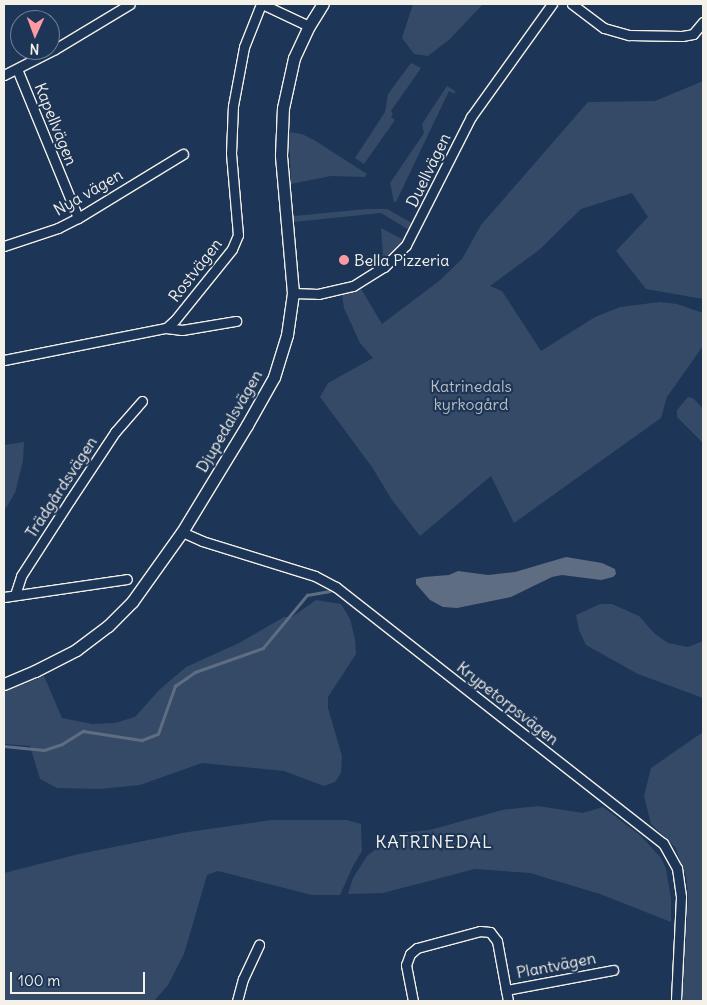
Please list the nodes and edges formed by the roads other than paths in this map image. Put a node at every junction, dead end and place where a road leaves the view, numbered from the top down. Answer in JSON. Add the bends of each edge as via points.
{"nodes":[{"id":1,"x":130,"y":4,"type":"edge"},
{"id":2,"x":262,"y":4,"type":"edge"},
{"id":3,"x":323,"y":4,"type":"edge"},
{"id":4,"x":552,"y":4,"type":"edge"},
{"id":5,"x":572,"y":4,"type":"edge"},
{"id":6,"x":703,"y":22,"type":"edge"},
{"id":7,"x":309,"y":26,"type":"junction"},
{"id":8,"x":17,"y":69,"type":"junction"},
{"id":9,"x":4,"y":75,"type":"edge"},
{"id":10,"x":183,"y":154,"type":"dead end"},
{"id":11,"x":78,"y":218,"type":"junction"},
{"id":12,"x":4,"y":246,"type":"edge"},
{"id":13,"x":292,"y":293,"type":"junction"},
{"id":14,"x":236,"y":321,"type":"dead end"},
{"id":15,"x":166,"y":328,"type":"junction"},
{"id":16,"x":4,"y":360,"type":"edge"},
{"id":17,"x":142,"y":401,"type":"dead end"},
{"id":18,"x":182,"y":532,"type":"junction"},
{"id":19,"x":126,"y":579,"type":"dead end"},
{"id":20,"x":15,"y":595,"type":"junction"},
{"id":21,"x":4,"y":597,"type":"edge"},
{"id":22,"x":4,"y":684,"type":"edge"},
{"id":23,"x":259,"y":945,"type":"dead end"},
{"id":24,"x":613,"y":970,"type":"dead end"},
{"id":25,"x":506,"y":990,"type":"junction"},
{"id":26,"x":237,"y":1001,"type":"edge"},
{"id":27,"x":413,"y":1001,"type":"edge"},
{"id":28,"x":508,"y":1001,"type":"edge"},
{"id":29,"x":676,"y":1001,"type":"edge"}],
"edges":[{"from":1,"to":8,"type":"street"},
{"from":2,"to":7,"type":"street"},
{"from":2,"to":15,"type":"street","name":"Rostvägen","via":[[244,47],[233,106],[231,153],[236,242]]},
{"from":3,"to":7,"type":"street","name":"Djupedalsvägen"},
{"from":4,"to":13,"type":"street","name":"Duellvägen","via":[[471,118],[406,245],[384,266],[353,286],[318,294]]},
{"from":5,"to":6,"type":"street","via":[[604,28],[629,35],[682,36],[693,34]]},
{"from":7,"to":13,"type":"street","name":"Djupedalsvägen","via":[[289,75],[282,120],[281,155]]},
{"from":8,"to":9,"type":"street"},
{"from":8,"to":11,"type":"street","name":"Kapellvägen"},
{"from":10,"to":11,"type":"street","name":"Nya vägen"},
{"from":11,"to":12,"type":"street","name":"Nya vägen"},
{"from":13,"to":18,"type":"street","name":"Djupedalsvägen","via":[[287,335],[274,377],[248,426]]},
{"from":14,"to":15,"type":"street","via":[[182,330]]},
{"from":15,"to":16,"type":"street"},
{"from":17,"to":20,"type":"street","name":"Trädgårdsvägen","via":[[114,432],[21,576]]},
{"from":18,"to":22,"type":"street","name":"Djupedalsvägen","via":[[136,597],[108,626],[64,656]]},
{"from":18,"to":29,"type":"street","name":"Krypetorpsvägen","via":[[315,576],[336,587],[663,843],[677,868],[681,898]]},
{"from":19,"to":20,"type":"street"},
{"from":20,"to":21,"type":"street"},
{"from":23,"to":26,"type":"street"},
{"from":24,"to":25,"type":"street","name":"Plantvägen"},
{"from":25,"to":27,"type":"street","via":[[497,941],[490,932],[480,932],[417,948],[410,954],[406,964]]},
{"from":25,"to":28,"type":"street"}]}
